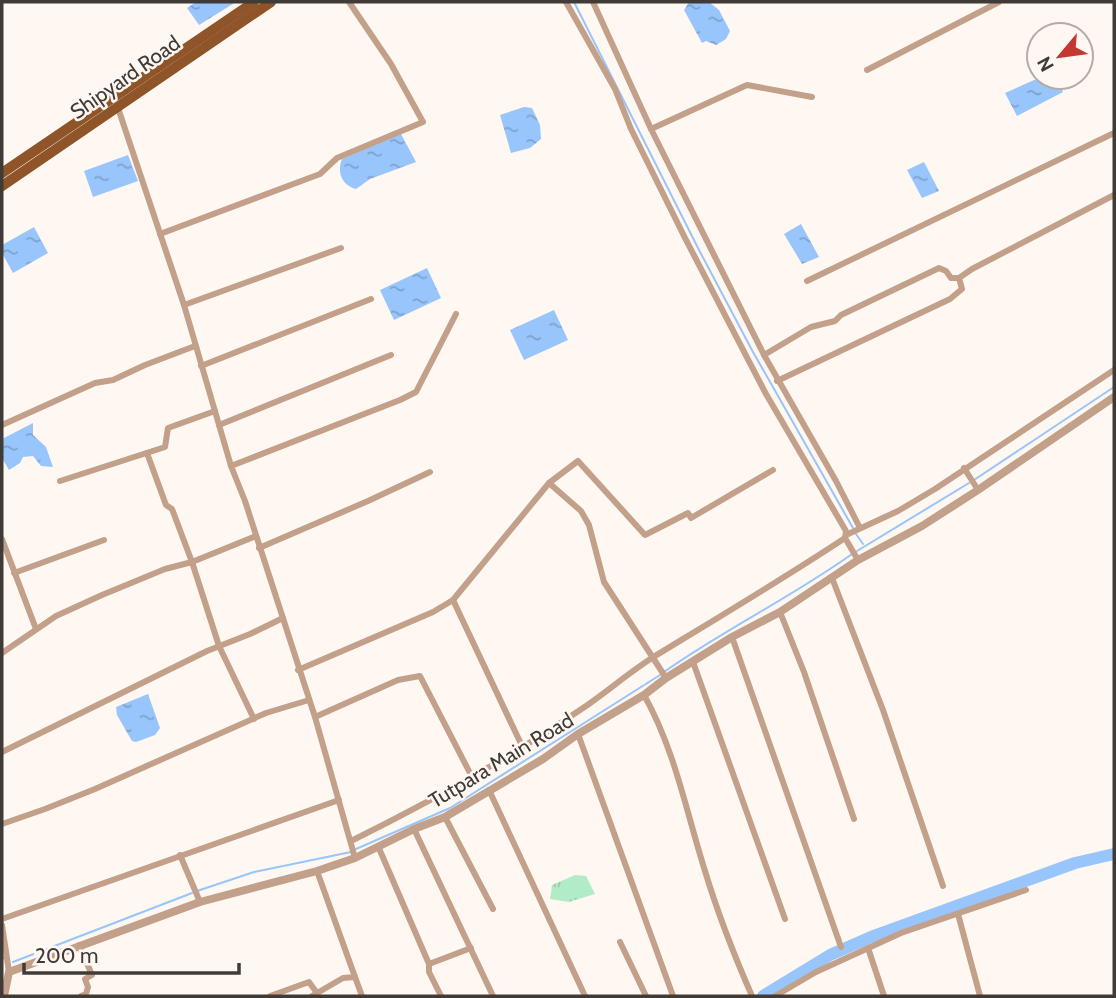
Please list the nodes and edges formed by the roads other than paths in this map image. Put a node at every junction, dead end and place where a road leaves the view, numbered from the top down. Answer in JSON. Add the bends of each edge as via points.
{"nodes":[{"id":1,"x":254,"y":2,"type":"edge"},
{"id":2,"x":271,"y":2,"type":"edge"},
{"id":3,"x":349,"y":2,"type":"edge"},
{"id":4,"x":566,"y":2,"type":"edge"},
{"id":5,"x":593,"y":2,"type":"edge"},
{"id":6,"x":999,"y":2,"type":"edge"},
{"id":7,"x":867,"y":70,"type":"dead end"},
{"id":8,"x":811,"y":97,"type":"dead end"},
{"id":9,"x":115,"y":101,"type":"junction"},
{"id":10,"x":651,"y":129,"type":"junction"},
{"id":11,"x":1114,"y":133,"type":"edge"},
{"id":12,"x":2,"y":173,"type":"edge"},
{"id":13,"x":2,"y":186,"type":"edge"},
{"id":14,"x":1114,"y":195,"type":"edge"},
{"id":15,"x":160,"y":234,"type":"junction"},
{"id":16,"x":341,"y":247,"type":"dead end"},
{"id":17,"x":959,"y":278,"type":"junction"},
{"id":18,"x":807,"y":281,"type":"dead end"},
{"id":19,"x":371,"y":299,"type":"dead end"},
{"id":20,"x":184,"y":305,"type":"junction"},
{"id":21,"x":456,"y":314,"type":"dead end"},
{"id":22,"x":195,"y":346,"type":"junction"},
{"id":23,"x":391,"y":355,"type":"dead end"},
{"id":24,"x":764,"y":355,"type":"junction"},
{"id":25,"x":201,"y":366,"type":"junction"},
{"id":26,"x":1114,"y":370,"type":"edge"},
{"id":27,"x":777,"y":381,"type":"junction"},
{"id":28,"x":1114,"y":397,"type":"edge"},
{"id":29,"x":215,"y":411,"type":"junction"},
{"id":30,"x":2,"y":425,"type":"edge"},
{"id":31,"x":219,"y":425,"type":"junction"},
{"id":32,"x":147,"y":453,"type":"junction"},
{"id":33,"x":232,"y":466,"type":"junction"},
{"id":34,"x":964,"y":468,"type":"junction"},
{"id":35,"x":773,"y":470,"type":"dead end"},
{"id":36,"x":430,"y":472,"type":"dead end"},
{"id":37,"x":60,"y":481,"type":"dead end"},
{"id":38,"x":549,"y":483,"type":"junction"},
{"id":39,"x":978,"y":490,"type":"junction"},
{"id":40,"x":860,"y":528,"type":"junction"},
{"id":41,"x":256,"y":536,"type":"junction"},
{"id":42,"x":845,"y":536,"type":"junction"},
{"id":43,"x":2,"y":540,"type":"edge"},
{"id":44,"x":104,"y":540,"type":"dead end"},
{"id":45,"x":259,"y":548,"type":"junction"},
{"id":46,"x":4,"y":557,"type":"edge"},
{"id":47,"x":858,"y":560,"type":"junction"},
{"id":48,"x":192,"y":562,"type":"junction"},
{"id":49,"x":14,"y":573,"type":"junction"},
{"id":50,"x":832,"y":578,"type":"junction"},
{"id":51,"x":453,"y":600,"type":"junction"},
{"id":52,"x":780,"y":612,"type":"junction"},
{"id":53,"x":283,"y":618,"type":"junction"},
{"id":54,"x":36,"y":629,"type":"junction"},
{"id":55,"x":732,"y":637,"type":"junction"},
{"id":56,"x":219,"y":646,"type":"junction"},
{"id":57,"x":2,"y":653,"type":"edge"},
{"id":58,"x":654,"y":657,"type":"junction"},
{"id":59,"x":693,"y":662,"type":"junction"},
{"id":60,"x":298,"y":670,"type":"junction"},
{"id":61,"x":666,"y":678,"type":"junction"},
{"id":62,"x":644,"y":695,"type":"junction"},
{"id":63,"x":309,"y":700,"type":"junction"},
{"id":64,"x":315,"y":717,"type":"junction"},
{"id":65,"x":254,"y":719,"type":"junction"},
{"id":66,"x":578,"y":734,"type":"junction"},
{"id":67,"x":522,"y":746,"type":"junction"},
{"id":68,"x":2,"y":752,"type":"edge"},
{"id":69,"x":472,"y":776,"type":"junction"},
{"id":70,"x":489,"y":790,"type":"junction"},
{"id":71,"x":339,"y":800,"type":"junction"},
{"id":72,"x":445,"y":817,"type":"junction"},
{"id":73,"x":854,"y":818,"type":"dead end"},
{"id":74,"x":2,"y":824,"type":"edge"},
{"id":75,"x":414,"y":829,"type":"junction"},
{"id":76,"x":351,"y":841,"type":"junction"},
{"id":77,"x":378,"y":846,"type":"junction"},
{"id":78,"x":180,"y":855,"type":"junction"},
{"id":79,"x":355,"y":858,"type":"junction"},
{"id":80,"x":317,"y":871,"type":"junction"},
{"id":81,"x":943,"y":886,"type":"dead end"},
{"id":82,"x":1027,"y":890,"type":"dead end"},
{"id":83,"x":197,"y":895,"type":"junction"},
{"id":84,"x":493,"y":909,"type":"dead end"},
{"id":85,"x":958,"y":914,"type":"junction"},
{"id":86,"x":2,"y":919,"type":"edge"},
{"id":87,"x":785,"y":919,"type":"dead end"},
{"id":88,"x":2,"y":925,"type":"edge"},
{"id":89,"x":620,"y":942,"type":"dead end"},
{"id":90,"x":79,"y":945,"type":"junction"},
{"id":91,"x":841,"y":947,"type":"dead end"},
{"id":92,"x":471,"y":948,"type":"junction"},
{"id":93,"x":868,"y":948,"type":"junction"},
{"id":94,"x":429,"y":964,"type":"junction"},
{"id":95,"x":9,"y":972,"type":"junction"},
{"id":96,"x":355,"y":977,"type":"junction"},
{"id":97,"x":314,"y":995,"type":"edge"},
{"id":98,"x":4,"y":996,"type":"edge"},
{"id":99,"x":81,"y":996,"type":"edge"},
{"id":100,"x":270,"y":996,"type":"edge"},
{"id":101,"x":362,"y":996,"type":"edge"},
{"id":102,"x":441,"y":996,"type":"edge"},
{"id":103,"x":493,"y":996,"type":"edge"},
{"id":104,"x":585,"y":996,"type":"edge"},
{"id":105,"x":646,"y":996,"type":"edge"},
{"id":106,"x":673,"y":996,"type":"edge"},
{"id":107,"x":752,"y":996,"type":"edge"},
{"id":108,"x":775,"y":996,"type":"edge"},
{"id":109,"x":884,"y":996,"type":"edge"},
{"id":110,"x":980,"y":996,"type":"edge"}],
"edges":[{"from":1,"to":9,"type":"main road","name":"Shipyard Road"},
{"from":2,"to":9,"type":"main road","name":"Shipyard Road"},
{"from":3,"to":15,"type":"street","via":[[423,122],[337,158],[320,174]]},
{"from":4,"to":42,"type":"street","via":[[615,89],[664,197],[766,394]]},
{"from":5,"to":10,"type":"street"},
{"from":6,"to":7,"type":"street"},
{"from":8,"to":10,"type":"street","via":[[747,85]]},
{"from":9,"to":12,"type":"main road","name":"Shipyard Road"},
{"from":9,"to":13,"type":"main road","name":"Shipyard Road"},
{"from":9,"to":15,"type":"street"},
{"from":10,"to":24,"type":"street"},
{"from":11,"to":18,"type":"street"},
{"from":14,"to":17,"type":"street"},
{"from":15,"to":20,"type":"street"},
{"from":16,"to":20,"type":"street"},
{"from":17,"to":24,"type":"street","via":[[951,278],[939,268],[835,321],[811,327]]},
{"from":17,"to":27,"type":"street","via":[[962,289],[950,299]]},
{"from":19,"to":25,"type":"street"},
{"from":20,"to":22,"type":"street"},
{"from":21,"to":33,"type":"street","via":[[416,392]]},
{"from":22,"to":25,"type":"street"},
{"from":22,"to":30,"type":"street","via":[[95,383]]},
{"from":23,"to":31,"type":"street"},
{"from":24,"to":27,"type":"street"},
{"from":25,"to":29,"type":"street"},
{"from":26,"to":34,"type":"street"},
{"from":27,"to":40,"type":"street"},
{"from":28,"to":39,"type":"street","name":"Tutpara Main Road"},
{"from":29,"to":31,"type":"street"},
{"from":29,"to":32,"type":"street","via":[[168,428],[165,447]]},
{"from":31,"to":33,"type":"street"},
{"from":32,"to":37,"type":"street"},
{"from":32,"to":48,"type":"street"},
{"from":33,"to":41,"type":"street"},
{"from":34,"to":39,"type":"street"},
{"from":34,"to":40,"type":"street","via":[[935,489]]},
{"from":35,"to":38,"type":"street","via":[[691,518],[688,513],[645,535],[578,461]]},
{"from":36,"to":45,"type":"street"},
{"from":38,"to":51,"type":"street"},
{"from":38,"to":58,"type":"street","via":[[581,511],[604,582]]},
{"from":39,"to":47,"type":"street","name":"Tutpara Main Road"},
{"from":40,"to":42,"type":"street"},
{"from":41,"to":45,"type":"street"},
{"from":41,"to":48,"type":"street"},
{"from":42,"to":47,"type":"street"},
{"from":42,"to":58,"type":"street"},
{"from":43,"to":46,"type":"street"},
{"from":44,"to":49,"type":"street"},
{"from":45,"to":53,"type":"street"},
{"from":46,"to":49,"type":"street"},
{"from":47,"to":50,"type":"street","name":"Tutpara Main Road"},
{"from":48,"to":54,"type":"street","via":[[102,595]]},
{"from":48,"to":56,"type":"street"},
{"from":49,"to":54,"type":"street"},
{"from":50,"to":52,"type":"street","name":"Tutpara Main Road"},
{"from":50,"to":81,"type":"street"},
{"from":51,"to":60,"type":"street"},
{"from":51,"to":67,"type":"street"},
{"from":52,"to":55,"type":"street","name":"Tutpara Main Road"},
{"from":52,"to":73,"type":"street"},
{"from":53,"to":56,"type":"street"},
{"from":53,"to":60,"type":"street"},
{"from":54,"to":57,"type":"street"},
{"from":55,"to":59,"type":"street","name":"Tutpara Main Road"},
{"from":55,"to":91,"type":"street"},
{"from":56,"to":65,"type":"street"},
{"from":56,"to":68,"type":"street"},
{"from":58,"to":61,"type":"street"},
{"from":58,"to":67,"type":"street"},
{"from":59,"to":61,"type":"street","name":"Tutpara Main Road"},
{"from":59,"to":87,"type":"street"},
{"from":60,"to":63,"type":"street"},
{"from":61,"to":62,"type":"street","name":"Tutpara Main Road"},
{"from":62,"to":66,"type":"street","name":"Tutpara Main Road"},
{"from":62,"to":107,"type":"street","via":[[672,756],[715,904]]},
{"from":63,"to":64,"type":"street"},
{"from":63,"to":65,"type":"street"},
{"from":64,"to":69,"type":"street","via":[[398,680],[420,676]]},
{"from":64,"to":71,"type":"street"},
{"from":65,"to":74,"type":"street"},
{"from":66,"to":70,"type":"street","name":"Tutpara Main Road"},
{"from":66,"to":106,"type":"street"},
{"from":67,"to":69,"type":"street"},
{"from":69,"to":76,"type":"street"},
{"from":70,"to":72,"type":"street","name":"Tutpara Main Road"},
{"from":70,"to":104,"type":"street"},
{"from":71,"to":76,"type":"street"},
{"from":71,"to":78,"type":"street"},
{"from":72,"to":75,"type":"street","name":"Tutpara Main Road"},
{"from":72,"to":84,"type":"street"},
{"from":75,"to":77,"type":"street","name":"Tutpara Main Road"},
{"from":75,"to":92,"type":"street"},
{"from":76,"to":79,"type":"street"},
{"from":77,"to":79,"type":"street","name":"Tutpara Main Road"},
{"from":77,"to":94,"type":"street"},
{"from":78,"to":83,"type":"street"},
{"from":78,"to":86,"type":"street"},
{"from":79,"to":80,"type":"street","name":"Tutpara Main Road"},
{"from":80,"to":83,"type":"street","name":"Tutpara Main Road"},
{"from":80,"to":96,"type":"street"},
{"from":82,"to":85,"type":"street"},
{"from":83,"to":90,"type":"street","name":"Tutpara Main Road"},
{"from":85,"to":93,"type":"street"},
{"from":85,"to":110,"type":"street"},
{"from":88,"to":95,"type":"street"},
{"from":89,"to":105,"type":"street"},
{"from":90,"to":95,"type":"street","name":"Tutpara Main Road"},
{"from":90,"to":99,"type":"street","via":[[92,975],[85,979],[89,987]]},
{"from":92,"to":94,"type":"street"},
{"from":92,"to":103,"type":"street"},
{"from":93,"to":108,"type":"street"},
{"from":93,"to":109,"type":"street"},
{"from":94,"to":102,"type":"street"},
{"from":95,"to":98,"type":"street"},
{"from":96,"to":97,"type":"street","via":[[343,978]]},
{"from":96,"to":101,"type":"street"},
{"from":97,"to":100,"type":"street","via":[[309,982]]}]}
